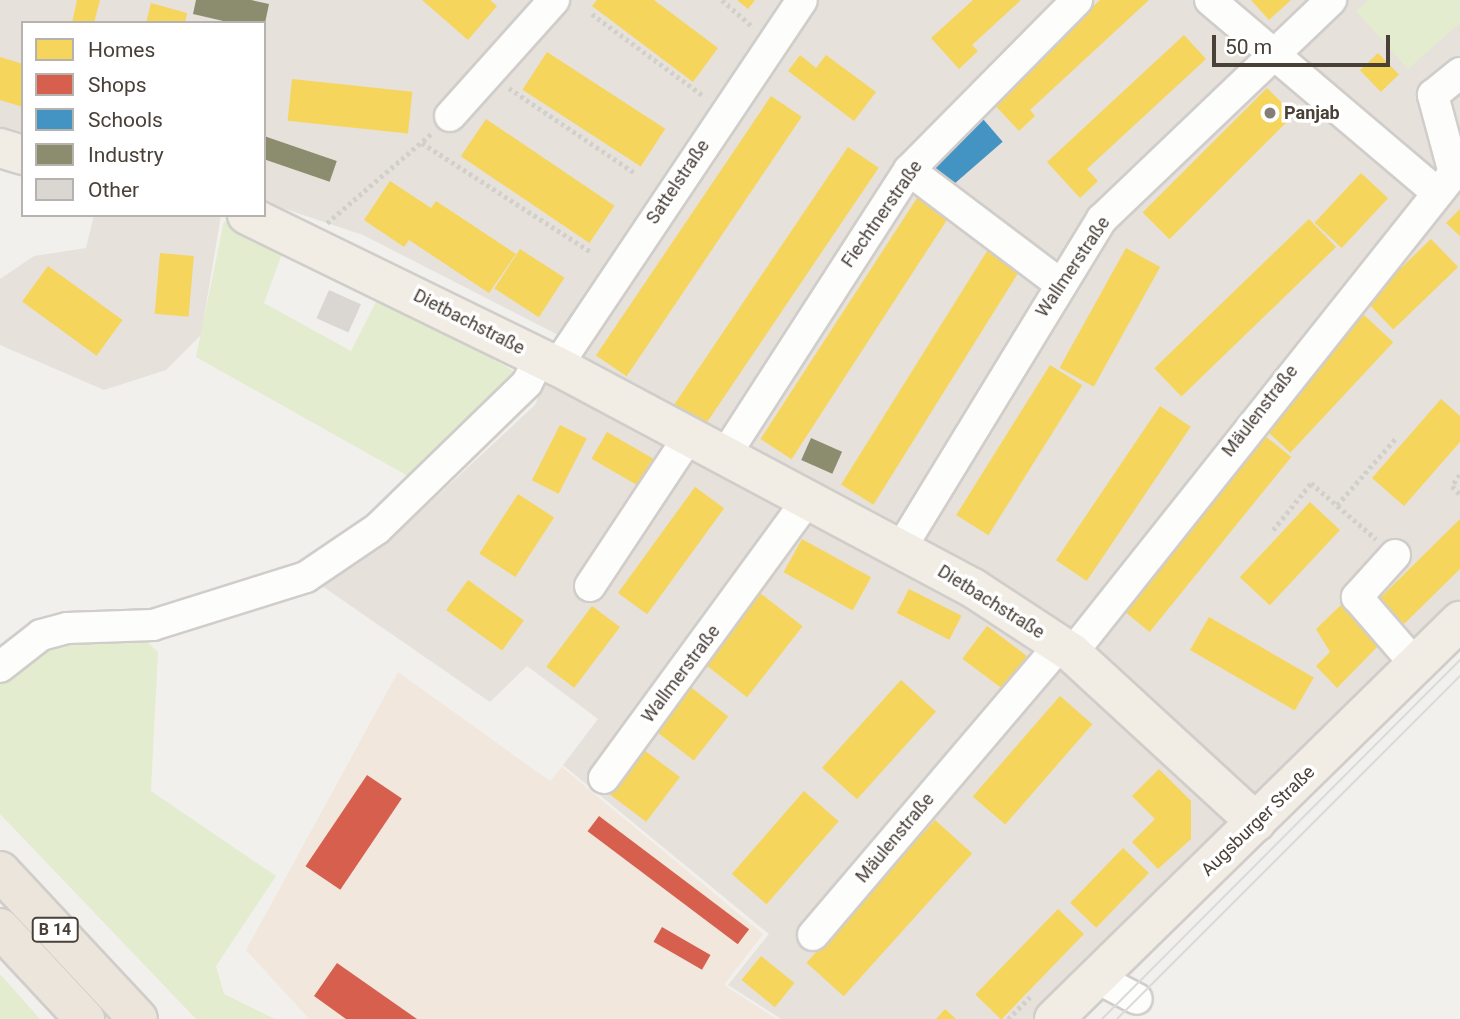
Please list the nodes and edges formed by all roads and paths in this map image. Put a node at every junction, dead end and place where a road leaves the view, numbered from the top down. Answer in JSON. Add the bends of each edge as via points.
{"nodes":[{"id":1,"x":554,"y":0,"type":"edge"},
{"id":2,"x":722,"y":0,"type":"edge"},
{"id":3,"x":802,"y":0,"type":"edge"},
{"id":4,"x":1077,"y":0,"type":"edge"},
{"id":5,"x":1210,"y":0,"type":"edge"},
{"id":6,"x":1331,"y":0,"type":"edge"},
{"id":7,"x":592,"y":14,"type":"dead end"},
{"id":8,"x":772,"y":44,"type":"junction"},
{"id":9,"x":1272,"y":56,"type":"junction"},
{"id":10,"x":1460,"y":73,"type":"edge"},
{"id":11,"x":488,"y":74,"type":"junction"},
{"id":12,"x":726,"y":113,"type":"junction"},
{"id":13,"x":450,"y":116,"type":"dead end"},
{"id":14,"x":422,"y":143,"type":"dead end"},
{"id":15,"x":0,"y":148,"type":"edge"},
{"id":16,"x":416,"y":148,"type":"dead end"},
{"id":17,"x":21,"y":154,"type":"edge"},
{"id":18,"x":909,"y":170,"type":"junction"},
{"id":19,"x":635,"y":173,"type":"dead end"},
{"id":20,"x":1450,"y":179,"type":"edge"},
{"id":21,"x":252,"y":217,"type":"edge"},
{"id":22,"x":313,"y":244,"type":"junction"},
{"id":23,"x":593,"y":253,"type":"dead end"},
{"id":24,"x":1059,"y":283,"type":"junction"},
{"id":25,"x":548,"y":362,"type":"junction"},
{"id":26,"x":688,"y":438,"type":"junction"},
{"id":27,"x":1395,"y":439,"type":"dead end"},
{"id":28,"x":724,"y":457,"type":"junction"},
{"id":29,"x":1460,"y":475,"type":"edge"},
{"id":30,"x":1460,"y":494,"type":"edge"},
{"id":31,"x":807,"y":501,"type":"junction"},
{"id":32,"x":1336,"y":505,"type":"junction"},
{"id":33,"x":1273,"y":530,"type":"dead end"},
{"id":34,"x":901,"y":548,"type":"junction"},
{"id":35,"x":1395,"y":555,"type":"joint"},
{"id":36,"x":590,"y":586,"type":"dead end"},
{"id":37,"x":1460,"y":621,"type":"edge"},
{"id":38,"x":1066,"y":649,"type":"junction"},
{"id":39,"x":1416,"y":665,"type":"junction"},
{"id":40,"x":0,"y":667,"type":"edge"},
{"id":41,"x":604,"y":778,"type":"dead end"},
{"id":42,"x":1256,"y":822,"type":"junction"},
{"id":43,"x":0,"y":871,"type":"edge"},
{"id":44,"x":0,"y":928,"type":"edge"},
{"id":45,"x":813,"y":935,"type":"dead end"},
{"id":46,"x":1095,"y":977,"type":"junction"},
{"id":47,"x":1137,"y":999,"type":"dead end"},
{"id":48,"x":85,"y":1019,"type":"edge"},
{"id":49,"x":138,"y":1019,"type":"edge"},
{"id":50,"x":1054,"y":1019,"type":"edge"}],
"edges":[{"from":1,"to":11,"type":"street"},
{"from":2,"to":8,"type":"path"},
{"from":3,"to":8,"type":"street","name":"Sattelstraße"},
{"from":4,"to":18,"type":"street","name":"Fiechtnerstraße"},
{"from":5,"to":9,"type":"street"},
{"from":6,"to":9,"type":"street","name":"Wallmerstraße"},
{"from":7,"to":12,"type":"path"},
{"from":8,"to":12,"type":"street","name":"Sattelstraße"},
{"from":9,"to":20,"type":"street"},
{"from":9,"to":24,"type":"street","name":"Wallmerstraße","via":[[1102,219]]},
{"from":10,"to":20,"type":"street","via":[[1433,95]]},
{"from":11,"to":13,"type":"street"},
{"from":11,"to":19,"type":"path"},
{"from":12,"to":25,"type":"street","name":"Sattelstraße"},
{"from":14,"to":23,"type":"path"},
{"from":15,"to":17,"type":"main road"},
{"from":16,"to":22,"type":"path","via":[[332,216]]},
{"from":18,"to":24,"type":"street"},
{"from":18,"to":28,"type":"street","name":"Fiechtnerstraße"},
{"from":20,"to":38,"type":"street","name":"Mäulenstraße"},
{"from":21,"to":22,"type":"main road","name":"Dietbachstraße"},
{"from":22,"to":25,"type":"main road","name":"Dietbachstraße"},
{"from":24,"to":34,"type":"street","name":"Wallmerstraße"},
{"from":25,"to":26,"type":"main road","name":"Dietbachstraße"},
{"from":25,"to":40,"type":"street","name":"Sattelstraße","via":[[376,529],[306,577],[153,625],[68,628],[41,635]]},
{"from":26,"to":28,"type":"main road","name":"Dietbachstraße"},
{"from":26,"to":36,"type":"street"},
{"from":27,"to":32,"type":"path"},
{"from":28,"to":31,"type":"main road","name":"Dietbachstraße"},
{"from":29,"to":30,"type":"path","via":[[1452,486]]},
{"from":31,"to":34,"type":"main road","name":"Dietbachstraße"},
{"from":31,"to":41,"type":"street","name":"Wallmerstraße"},
{"from":32,"to":33,"type":"path","via":[[1311,484]]},
{"from":32,"to":35,"type":"path"},
{"from":34,"to":38,"type":"main road","name":"Dietbachstraße"},
{"from":35,"to":39,"type":"street","via":[[1357,597]]},
{"from":37,"to":39,"type":"main road","name":"Augsburger Straße"},
{"from":38,"to":42,"type":"main road","name":"Dietbachstraße"},
{"from":38,"to":45,"type":"street","name":"Mäulenstraße"},
{"from":39,"to":42,"type":"main road","name":"Augsburger Straße"},
{"from":42,"to":46,"type":"main road","name":"Augsburger Straße"},
{"from":43,"to":49,"type":"highway","number":"B 14"},
{"from":44,"to":48,"type":"highway","number":"B 14"},
{"from":46,"to":47,"type":"street"},
{"from":46,"to":50,"type":"main road","name":"Augsburger Straße"}]}
